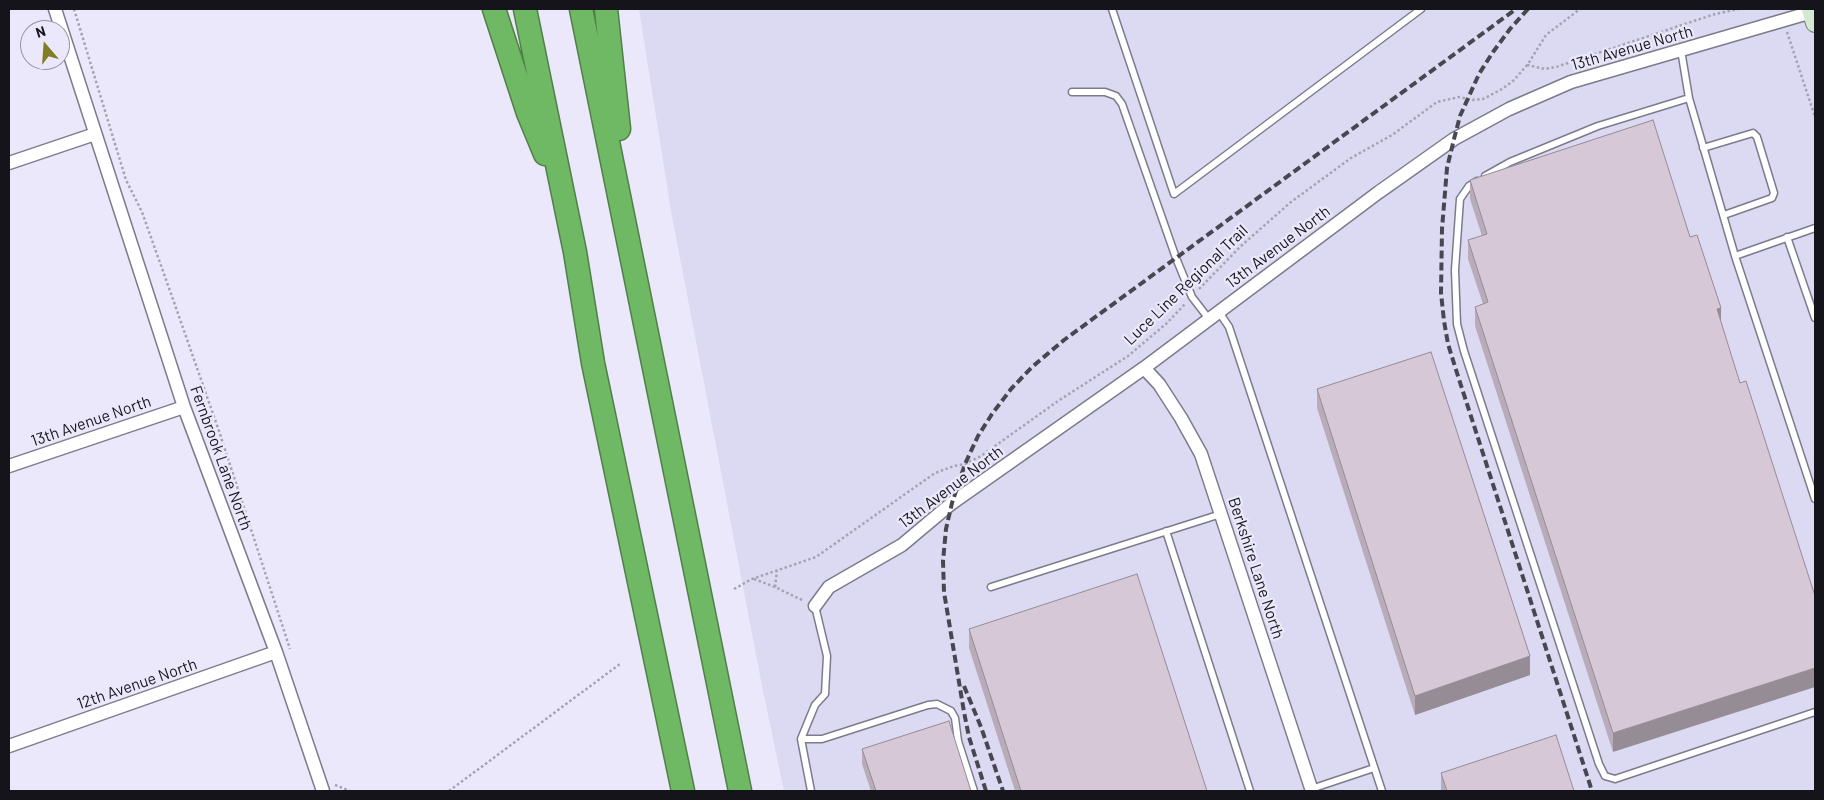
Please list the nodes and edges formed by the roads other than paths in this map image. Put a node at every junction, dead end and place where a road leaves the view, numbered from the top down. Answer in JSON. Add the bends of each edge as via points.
{"nodes":[{"id":1,"x":56,"y":9,"type":"edge"},
{"id":2,"x":494,"y":9,"type":"edge"},
{"id":3,"x":526,"y":9,"type":"edge"},
{"id":4,"x":581,"y":9,"type":"edge"},
{"id":5,"x":606,"y":9,"type":"edge"},
{"id":6,"x":1112,"y":9,"type":"edge"},
{"id":7,"x":1421,"y":9,"type":"edge"},
{"id":8,"x":1813,"y":15,"type":"edge"},
{"id":9,"x":1681,"y":50,"type":"junction"},
{"id":10,"x":1072,"y":92,"type":"dead end"},
{"id":11,"x":1689,"y":98,"type":"junction"},
{"id":12,"x":95,"y":134,"type":"junction"},
{"id":13,"x":1703,"y":148,"type":"junction"},
{"id":14,"x":9,"y":163,"type":"edge"},
{"id":15,"x":564,"y":197,"type":"junction"},
{"id":16,"x":1724,"y":215,"type":"junction"},
{"id":17,"x":1815,"y":228,"type":"edge"},
{"id":18,"x":1787,"y":237,"type":"junction"},
{"id":19,"x":631,"y":255,"type":"junction"},
{"id":20,"x":1735,"y":256,"type":"junction"},
{"id":21,"x":1214,"y":316,"type":"junction"},
{"id":22,"x":1815,"y":318,"type":"edge"},
{"id":23,"x":1144,"y":368,"type":"junction"},
{"id":24,"x":184,"y":407,"type":"junction"},
{"id":25,"x":9,"y":466,"type":"edge"},
{"id":26,"x":1815,"y":498,"type":"edge"},
{"id":27,"x":1221,"y":514,"type":"junction"},
{"id":28,"x":1166,"y":531,"type":"junction"},
{"id":29,"x":992,"y":587,"type":"dead end"},
{"id":30,"x":815,"y":606,"type":"joint"},
{"id":31,"x":276,"y":652,"type":"junction"},
{"id":32,"x":1815,"y":712,"type":"edge"},
{"id":33,"x":802,"y":739,"type":"junction"},
{"id":34,"x":9,"y":746,"type":"edge"},
{"id":35,"x":1374,"y":768,"type":"junction"},
{"id":36,"x":328,"y":790,"type":"edge"},
{"id":37,"x":1312,"y":790,"type":"edge"},
{"id":38,"x":683,"y":791,"type":"edge"},
{"id":39,"x":740,"y":791,"type":"edge"},
{"id":40,"x":811,"y":791,"type":"edge"},
{"id":41,"x":974,"y":791,"type":"edge"},
{"id":42,"x":1250,"y":791,"type":"edge"},
{"id":43,"x":1382,"y":791,"type":"edge"}],
"edges":[{"from":1,"to":12,"type":"street","name":"Fernbrook Lane North"},
{"from":2,"to":15,"type":"highway","via":[[528,113]]},
{"from":3,"to":15,"type":"highway"},
{"from":4,"to":19,"type":"highway"},
{"from":5,"to":19,"type":"highway"},
{"from":6,"to":7,"type":"lane","via":[[1174,194]]},
{"from":8,"to":9,"type":"street","name":"13th Avenue North"},
{"from":9,"to":11,"type":"lane"},
{"from":9,"to":21,"type":"street","name":"13th Avenue North","via":[[1571,82],[1479,124],[1379,192]]},
{"from":10,"to":21,"type":"lane","via":[[1105,92],[1116,96],[1122,104],[1192,297]]},
{"from":11,"to":13,"type":"lane"},
{"from":11,"to":32,"type":"lane","via":[[1589,130],[1510,162],[1469,186],[1460,199],[1455,270],[1457,324],[1605,776],[1615,779]]},
{"from":12,"to":14,"type":"street"},
{"from":12,"to":24,"type":"street","name":"Fernbrook Lane North"},
{"from":13,"to":16,"type":"lane"},
{"from":13,"to":16,"type":"lane","via":[[1753,133],[1757,137],[1774,193],[1772,198]]},
{"from":15,"to":38,"type":"highway","via":[[593,363]]},
{"from":16,"to":20,"type":"lane"},
{"from":17,"to":18,"type":"lane"},
{"from":18,"to":20,"type":"lane"},
{"from":18,"to":22,"type":"lane"},
{"from":19,"to":39,"type":"highway"},
{"from":20,"to":26,"type":"lane"},
{"from":21,"to":23,"type":"street","name":"13th Avenue North"},
{"from":21,"to":35,"type":"lane","via":[[1229,327]]},
{"from":23,"to":27,"type":"street","name":"Berkshire Lane North","via":[[1159,384],[1201,454]]},
{"from":23,"to":30,"type":"street","name":"13th Avenue North","via":[[952,503],[902,545],[829,587]]},
{"from":24,"to":25,"type":"street","name":"13th Avenue North"},
{"from":24,"to":31,"type":"street","name":"Fernbrook Lane North"},
{"from":27,"to":28,"type":"lane"},
{"from":27,"to":37,"type":"street","name":"Berkshire Lane North"},
{"from":28,"to":29,"type":"lane"},
{"from":28,"to":42,"type":"lane"},
{"from":30,"to":33,"type":"lane","via":[[827,656],[824,694],[815,705]]},
{"from":31,"to":34,"type":"street","name":"12th Avenue North"},
{"from":31,"to":36,"type":"street","name":"Fernbrook Lane North"},
{"from":33,"to":40,"type":"lane"},
{"from":33,"to":41,"type":"lane","via":[[822,739],[936,704],[951,711],[955,718],[958,741]]},
{"from":35,"to":37,"type":"lane"},
{"from":35,"to":43,"type":"lane"}]}
